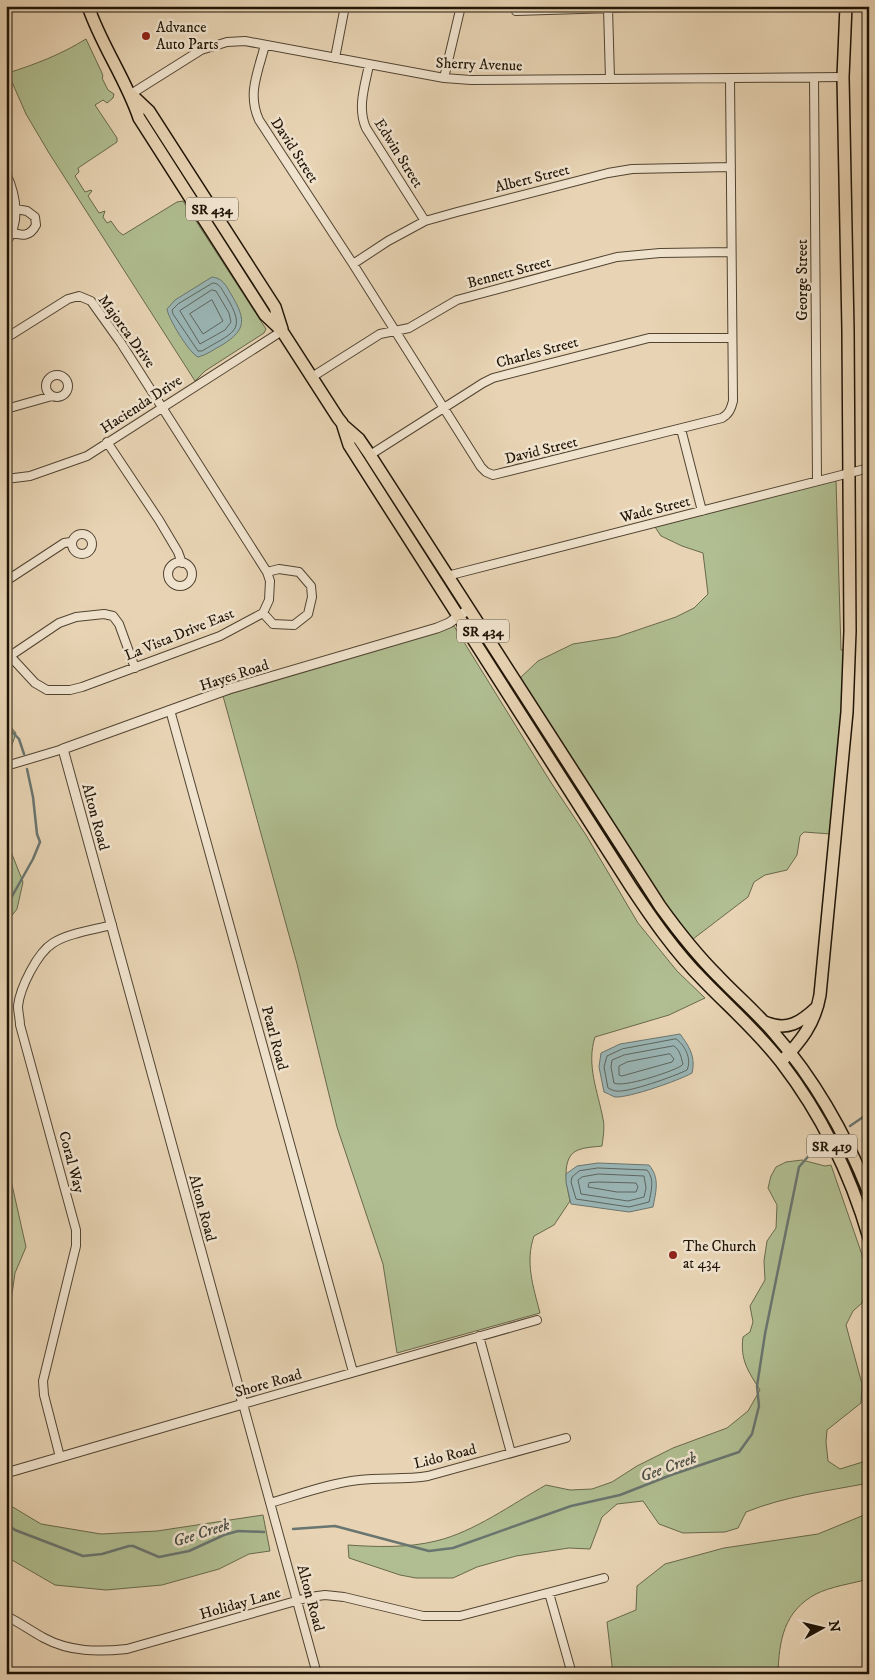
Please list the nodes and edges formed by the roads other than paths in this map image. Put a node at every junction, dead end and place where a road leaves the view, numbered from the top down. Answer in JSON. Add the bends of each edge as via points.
{"nodes":[{"id":1,"x":88,"y":6,"type":"edge"},
{"id":2,"x":345,"y":6,"type":"edge"},
{"id":3,"x":461,"y":6,"type":"edge"},
{"id":4,"x":678,"y":6,"type":"edge"},
{"id":5,"x":846,"y":6,"type":"edge"},
{"id":6,"x":608,"y":8,"type":"junction"},
{"id":7,"x":516,"y":11,"type":"dead end"},
{"id":8,"x":264,"y":45,"type":"junction"},
{"id":9,"x":335,"y":58,"type":"junction"},
{"id":10,"x":369,"y":65,"type":"junction"},
{"id":11,"x":843,"y":77,"type":"junction"},
{"id":12,"x":444,"y":78,"type":"junction"},
{"id":13,"x":730,"y":78,"type":"junction"},
{"id":14,"x":814,"y":78,"type":"junction"},
{"id":15,"x":610,"y":79,"type":"junction"},
{"id":16,"x":131,"y":94,"type":"junction"},
{"id":17,"x":730,"y":167,"type":"junction"},
{"id":18,"x":6,"y":173,"type":"edge"},
{"id":19,"x":16,"y":209,"type":"junction"},
{"id":20,"x":425,"y":222,"type":"junction"},
{"id":21,"x":11,"y":232,"type":"junction"},
{"id":22,"x":6,"y":243,"type":"edge"},
{"id":23,"x":731,"y":252,"type":"junction"},
{"id":24,"x":353,"y":264,"type":"junction"},
{"id":25,"x":282,"y":331,"type":"junction"},
{"id":26,"x":394,"y":331,"type":"junction"},
{"id":27,"x":6,"y":338,"type":"edge"},
{"id":28,"x":732,"y":338,"type":"junction"},
{"id":29,"x":312,"y":377,"type":"junction"},
{"id":30,"x":52,"y":396,"type":"dead end"},
{"id":31,"x":162,"y":407,"type":"junction"},
{"id":32,"x":444,"y":408,"type":"junction"},
{"id":33,"x":6,"y":409,"type":"edge"},
{"id":34,"x":342,"y":423,"type":"junction"},
{"id":35,"x":680,"y":429,"type":"junction"},
{"id":36,"x":106,"y":442,"type":"junction"},
{"id":37,"x":370,"y":455,"type":"junction"},
{"id":38,"x":869,"y":468,"type":"edge"},
{"id":39,"x":848,"y":474,"type":"junction"},
{"id":40,"x":6,"y":479,"type":"edge"},
{"id":41,"x":817,"y":481,"type":"junction"},
{"id":42,"x":702,"y":511,"type":"junction"},
{"id":43,"x":72,"y":542,"type":"dead end"},
{"id":44,"x":182,"y":563,"type":"dead end"},
{"id":45,"x":267,"y":572,"type":"junction"},
{"id":46,"x":447,"y":576,"type":"junction"},
{"id":47,"x":6,"y":581,"type":"edge"},
{"id":48,"x":468,"y":609,"type":"junction"},
{"id":49,"x":263,"y":613,"type":"junction"},
{"id":50,"x":458,"y":617,"type":"junction"},
{"id":51,"x":8,"y":652,"type":"edge"},
{"id":52,"x":136,"y":668,"type":"junction"},
{"id":53,"x":170,"y":710,"type":"junction"},
{"id":54,"x":63,"y":749,"type":"junction"},
{"id":55,"x":6,"y":766,"type":"edge"},
{"id":56,"x":597,"y":834,"type":"junction"},
{"id":57,"x":621,"y":846,"type":"junction"},
{"id":58,"x":112,"y":925,"type":"junction"},
{"id":59,"x":818,"y":1006,"type":"junction"},
{"id":60,"x":763,"y":1021,"type":"junction"},
{"id":61,"x":790,"y":1053,"type":"junction"},
{"id":62,"x":781,"y":1062,"type":"junction"},
{"id":63,"x":869,"y":1193,"type":"edge"},
{"id":64,"x":869,"y":1238,"type":"edge"},
{"id":65,"x":536,"y":1320,"type":"dead end"},
{"id":66,"x":479,"y":1336,"type":"junction"},
{"id":67,"x":353,"y":1372,"type":"junction"},
{"id":68,"x":243,"y":1404,"type":"junction"},
{"id":69,"x":566,"y":1438,"type":"dead end"},
{"id":70,"x":511,"y":1453,"type":"junction"},
{"id":71,"x":60,"y":1457,"type":"junction"},
{"id":72,"x":6,"y":1473,"type":"edge"},
{"id":73,"x":270,"y":1503,"type":"junction"},
{"id":74,"x":604,"y":1578,"type":"dead end"},
{"id":75,"x":549,"y":1593,"type":"junction"},
{"id":76,"x":297,"y":1601,"type":"junction"},
{"id":77,"x":6,"y":1616,"type":"edge"},
{"id":78,"x":317,"y":1674,"type":"edge"},
{"id":79,"x":572,"y":1674,"type":"edge"}],
"edges":[{"from":1,"to":16,"type":"main road","number":"SR 434","via":[[100,38]]},
{"from":2,"to":9,"type":"street"},
{"from":3,"to":12,"type":"street"},
{"from":4,"to":6,"type":"street"},
{"from":5,"to":11,"type":"main road"},
{"from":6,"to":7,"type":"street"},
{"from":6,"to":15,"type":"street"},
{"from":8,"to":9,"type":"street","name":"Sherry Avenue"},
{"from":8,"to":16,"type":"street","name":"Sherry Avenue","via":[[228,42],[200,50]]},
{"from":8,"to":24,"type":"street","name":"David Street","via":[[253,107]]},
{"from":9,"to":10,"type":"street","name":"Sherry Avenue"},
{"from":10,"to":12,"type":"street","name":"Sherry Avenue"},
{"from":10,"to":20,"type":"street","name":"Edwin Street","via":[[362,120]]},
{"from":11,"to":14,"type":"street","name":"Sherry Avenue"},
{"from":11,"to":39,"type":"main road"},
{"from":12,"to":15,"type":"street","name":"Sherry Avenue"},
{"from":13,"to":14,"type":"street","name":"Sherry Avenue"},
{"from":13,"to":15,"type":"street","name":"Sherry Avenue"},
{"from":13,"to":17,"type":"street","name":"David Street"},
{"from":14,"to":41,"type":"street","name":"George Street"},
{"from":16,"to":25,"type":"main road","number":"SR 434","via":[[139,118],[149,134],[265,314]]},
{"from":17,"to":20,"type":"street","name":"Albert Street","via":[[632,169],[608,173]]},
{"from":17,"to":23,"type":"street","name":"David Street"},
{"from":18,"to":19,"type":"street"},
{"from":19,"to":21,"type":"street"},
{"from":19,"to":21,"type":"street","via":[[27,211],[34,217],[36,226],[25,236]]},
{"from":20,"to":24,"type":"street","name":"Albert Street"},
{"from":21,"to":22,"type":"street"},
{"from":23,"to":26,"type":"street","name":"Bennett Street","via":[[660,252],[617,257],[457,300],[408,328]]},
{"from":23,"to":28,"type":"street","name":"David Street"},
{"from":24,"to":26,"type":"street","name":"David Street"},
{"from":25,"to":29,"type":"main road","number":"SR 434"},
{"from":25,"to":31,"type":"street","name":"Hacienda Drive"},
{"from":26,"to":29,"type":"street","name":"Bennett Street","via":[[380,334]]},
{"from":26,"to":32,"type":"street","name":"David Street"},
{"from":27,"to":31,"type":"street","name":"Majorca Drive","via":[[68,299],[79,296],[91,301]]},
{"from":28,"to":32,"type":"street","name":"Charles Street","via":[[659,337],[637,341],[493,378]]},
{"from":28,"to":35,"type":"street","name":"David Street","via":[[733,402],[730,410],[722,418]]},
{"from":29,"to":34,"type":"main road","number":"SR 434"},
{"from":30,"to":33,"type":"street"},
{"from":31,"to":36,"type":"street","name":"Hacienda Drive"},
{"from":31,"to":45,"type":"street"},
{"from":32,"to":35,"type":"street","name":"David Street","via":[[481,467],[493,475]]},
{"from":32,"to":37,"type":"street","name":"Charles Street"},
{"from":34,"to":37,"type":"main road","number":"SR 434"},
{"from":34,"to":50,"type":"main road","number":"SR 434","via":[[348,445]]},
{"from":35,"to":42,"type":"street"},
{"from":36,"to":40,"type":"street","name":"Hacienda Drive","via":[[77,460],[30,476]]},
{"from":36,"to":44,"type":"street","via":[[159,520]]},
{"from":37,"to":46,"type":"main road","number":"SR 434"},
{"from":38,"to":39,"type":"street","name":"Wade Street"},
{"from":39,"to":41,"type":"street","name":"Wade Street"},
{"from":39,"to":59,"type":"main road","via":[[850,631],[847,712]]},
{"from":41,"to":42,"type":"street","name":"Wade Street"},
{"from":42,"to":46,"type":"street","name":"Wade Street"},
{"from":43,"to":47,"type":"street","via":[[64,543]]},
{"from":45,"to":49,"type":"street","via":[[270,600]]},
{"from":45,"to":49,"type":"street","via":[[279,569],[299,572],[311,586],[312,597],[308,614],[294,625],[273,624]]},
{"from":46,"to":48,"type":"main road","number":"SR 434"},
{"from":48,"to":50,"type":"street","name":"Hayes Road"},
{"from":48,"to":57,"type":"main road","number":"SR 434"},
{"from":49,"to":52,"type":"street","name":"La Vista Drive East","via":[[220,636]]},
{"from":50,"to":53,"type":"street","name":"Hayes Road","via":[[437,628],[229,689]]},
{"from":50,"to":56,"type":"main road","number":"SR 434"},
{"from":51,"to":52,"type":"street","name":"La Vista Drive East","via":[[35,683],[47,690],[70,690]]},
{"from":51,"to":52,"type":"street","via":[[59,623],[76,617],[104,614],[112,616],[119,624]]},
{"from":53,"to":54,"type":"street","name":"Hayes Road"},
{"from":53,"to":67,"type":"street","name":"Pearl Road"},
{"from":54,"to":55,"type":"street","name":"Hayes Road"},
{"from":54,"to":58,"type":"street","name":"Alton Road"},
{"from":56,"to":57,"type":"main road","via":[[610,844]]},
{"from":56,"to":62,"type":"main road","number":"SR 434","via":[[670,942]]},
{"from":57,"to":60,"type":"main road","number":"SR 434","via":[[676,928]]},
{"from":58,"to":68,"type":"street","name":"Alton Road"},
{"from":58,"to":71,"type":"street","name":"Coral Way","via":[[66,937],[44,950],[20,994],[18,1008],[20,1026],[76,1230],[76,1246],[44,1381],[44,1395]]},
{"from":59,"to":60,"type":"main road","via":[[796,1024],[779,1027]]},
{"from":59,"to":61,"type":"main road","via":[[810,1028]]},
{"from":60,"to":61,"type":"main road","number":"SR 434"},
{"from":61,"to":62,"type":"main road"},
{"from":61,"to":63,"type":"main road","number":"SR 419","via":[[827,1106]]},
{"from":62,"to":64,"type":"main road","number":"SR 419","via":[[840,1162]]},
{"from":65,"to":66,"type":"street","name":"Shore Road"},
{"from":66,"to":67,"type":"street","name":"Shore Road"},
{"from":66,"to":70,"type":"street"},
{"from":67,"to":68,"type":"street","name":"Shore Road"},
{"from":68,"to":71,"type":"street","name":"Shore Road"},
{"from":68,"to":73,"type":"street","name":"Alton Road"},
{"from":69,"to":70,"type":"street","name":"Lido Road"},
{"from":70,"to":73,"type":"street","name":"Lido Road","via":[[414,1479],[356,1480]]},
{"from":71,"to":72,"type":"street","name":"Shore Road"},
{"from":73,"to":76,"type":"street","name":"Alton Road"},
{"from":74,"to":75,"type":"street","name":"Holiday Lane"},
{"from":75,"to":76,"type":"street","name":"Holiday Lane","via":[[480,1612],[442,1618],[344,1597],[325,1595]]},
{"from":75,"to":79,"type":"street"},
{"from":76,"to":77,"type":"street","name":"Holiday Lane","via":[[127,1649],[104,1652],[66,1647]]},
{"from":76,"to":78,"type":"street","name":"Alton Road"}]}
